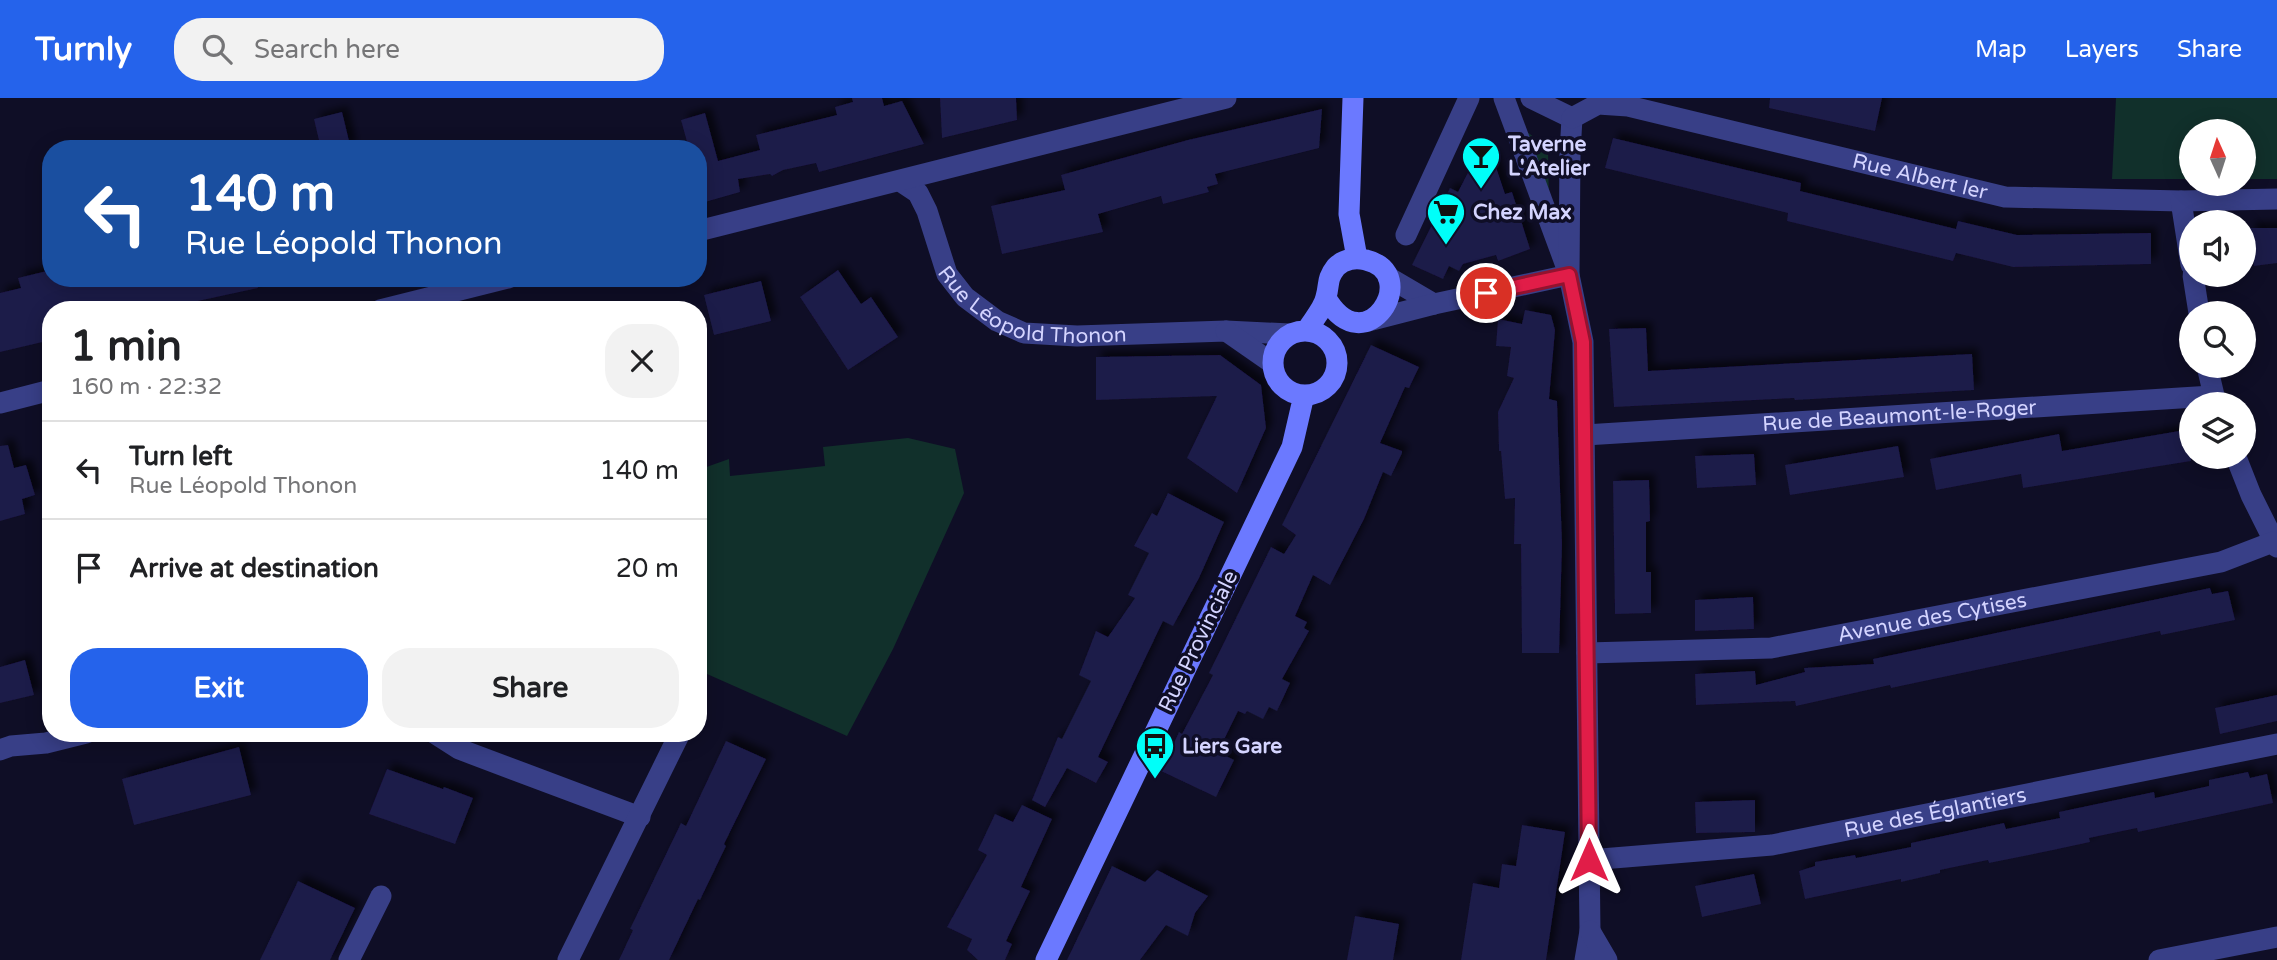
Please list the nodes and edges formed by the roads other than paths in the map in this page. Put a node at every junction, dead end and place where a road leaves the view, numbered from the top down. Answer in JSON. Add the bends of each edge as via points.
{"nodes":[{"id":1,"x":1226,"y":98,"type":"edge"},
{"id":2,"x":1353,"y":98,"type":"edge"},
{"id":3,"x":1469,"y":98,"type":"edge"},
{"id":4,"x":1504,"y":98,"type":"edge"},
{"id":5,"x":1531,"y":98,"type":"edge"},
{"id":6,"x":1572,"y":118,"type":"junction"},
{"id":7,"x":900,"y":181,"type":"junction"},
{"id":8,"x":2277,"y":199,"type":"edge"},
{"id":9,"x":2181,"y":201,"type":"junction"},
{"id":10,"x":2182,"y":210,"type":"edge"},
{"id":11,"x":707,"y":229,"type":"edge"},
{"id":12,"x":1406,"y":235,"type":"dead end"},
{"id":13,"x":1357,"y":258,"type":"junction"},
{"id":14,"x":1569,"y":275,"type":"junction"},
{"id":15,"x":1388,"y":277,"type":"junction"},
{"id":16,"x":472,"y":287,"type":"edge"},
{"id":17,"x":1326,"y":298,"type":"junction"},
{"id":18,"x":416,"y":301,"type":"edge"},
{"id":19,"x":1434,"y":304,"type":"junction"},
{"id":20,"x":1360,"y":322,"type":"junction"},
{"id":21,"x":1226,"y":331,"type":"junction"},
{"id":22,"x":1298,"y":332,"type":"junction"},
{"id":23,"x":1335,"y":350,"type":"junction"},
{"id":24,"x":1272,"y":363,"type":"junction"},
{"id":25,"x":42,"y":392,"type":"edge"},
{"id":26,"x":1304,"y":395,"type":"junction"},
{"id":27,"x":2179,"y":402,"type":"edge"},
{"id":28,"x":0,"y":403,"type":"edge"},
{"id":29,"x":1585,"y":435,"type":"junction"},
{"id":30,"x":2241,"y":469,"type":"edge"},
{"id":31,"x":2275,"y":544,"type":"edge"},
{"id":32,"x":1587,"y":653,"type":"junction"},
{"id":33,"x":50,"y":742,"type":"edge"},
{"id":34,"x":448,"y":742,"type":"edge"},
{"id":35,"x":676,"y":742,"type":"edge"},
{"id":36,"x":2277,"y":744,"type":"edge"},
{"id":37,"x":0,"y":750,"type":"edge"},
{"id":38,"x":640,"y":817,"type":"junction"},
{"id":39,"x":1589,"y":860,"type":"junction"},
{"id":40,"x":381,"y":896,"type":"dead end"},
{"id":41,"x":1590,"y":931,"type":"junction"},
{"id":42,"x":2277,"y":937,"type":"edge"},
{"id":43,"x":349,"y":960,"type":"edge"},
{"id":44,"x":568,"y":960,"type":"edge"},
{"id":45,"x":1046,"y":960,"type":"edge"},
{"id":46,"x":1586,"y":960,"type":"edge"},
{"id":47,"x":1607,"y":960,"type":"edge"},
{"id":48,"x":2159,"y":960,"type":"edge"}],
"edges":[{"from":1,"to":7,"type":"street"},
{"from":2,"to":13,"type":"main road","via":[[1349,214]]},
{"from":3,"to":12,"type":"street"},
{"from":4,"to":14,"type":"street"},
{"from":5,"to":6,"type":"street"},
{"from":6,"to":9,"type":"street","name":"Rue Albert Ier","via":[[1598,104],[1628,106],[2005,197]]},
{"from":6,"to":14,"type":"street"},
{"from":7,"to":11,"type":"street"},
{"from":7,"to":21,"type":"street","name":"Rue Léopold Thonon","via":[[918,192],[947,274],[965,297],[997,321],[1024,333],[1077,336]]},
{"from":8,"to":9,"type":"street","name":"Rue Albert Ier"},
{"from":9,"to":10,"type":"street"},
{"from":13,"to":15,"type":"main road","via":[[1376,262]]},
{"from":13,"to":17,"type":"main road","via":[[1339,264],[1328,279]]},
{"from":14,"to":19,"type":"street"},
{"from":14,"to":29,"type":"street","via":[[1583,342]]},
{"from":15,"to":19,"type":"street"},
{"from":15,"to":20,"type":"main road","via":[[1391,295],[1383,311]]},
{"from":16,"to":18,"type":"street"},
{"from":17,"to":20,"type":"main road","via":[[1336,314]]},
{"from":17,"to":22,"type":"main road"},
{"from":19,"to":20,"type":"street"},
{"from":20,"to":23,"type":"main road"},
{"from":21,"to":22,"type":"street","name":"Rue Léopold Thonon"},
{"from":21,"to":24,"type":"street"},
{"from":22,"to":23,"type":"main road","via":[[1324,336]]},
{"from":22,"to":24,"type":"main road","via":[[1276,345]]},
{"from":23,"to":26,"type":"main road","via":[[1337,366],[1332,381],[1320,392]]},
{"from":24,"to":26,"type":"main road","via":[[1276,379],[1288,391]]},
{"from":25,"to":28,"type":"street"},
{"from":26,"to":45,"type":"main road","name":"Rue Provinciale","via":[[1292,447]]},
{"from":27,"to":29,"type":"street","name":"Rue de Beaumont-le-Roger"},
{"from":29,"to":32,"type":"street"},
{"from":30,"to":31,"type":"street"},
{"from":31,"to":32,"type":"street","name":"Avenue des Cytises","via":[[2221,562],[1771,648]]},
{"from":32,"to":39,"type":"street"},
{"from":33,"to":37,"type":"street"},
{"from":34,"to":38,"type":"street"},
{"from":35,"to":38,"type":"street"},
{"from":36,"to":39,"type":"street","name":"Rue des Églantiers","via":[[1772,845]]},
{"from":38,"to":44,"type":"street"},
{"from":39,"to":41,"type":"street"},
{"from":40,"to":43,"type":"street"},
{"from":41,"to":46,"type":"street"},
{"from":41,"to":47,"type":"street"},
{"from":42,"to":48,"type":"street"}]}
